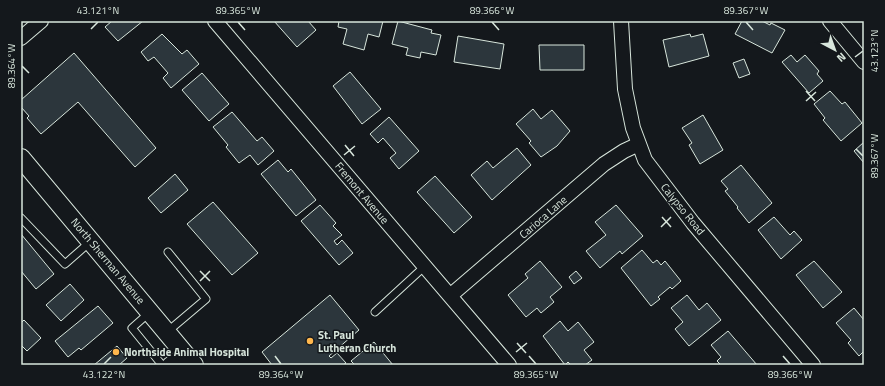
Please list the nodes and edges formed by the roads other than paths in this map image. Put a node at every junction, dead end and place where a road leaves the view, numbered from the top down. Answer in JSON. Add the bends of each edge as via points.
{"nodes":[{"id":1,"x":41,"y":21,"type":"edge"},
{"id":2,"x":215,"y":21,"type":"edge"},
{"id":3,"x":621,"y":21,"type":"edge"},
{"id":4,"x":830,"y":21,"type":"edge"},
{"id":5,"x":21,"y":38,"type":"edge"},
{"id":6,"x":864,"y":62,"type":"edge"},
{"id":7,"x":639,"y":144,"type":"junction"},
{"id":8,"x":24,"y":168,"type":"edge"},
{"id":9,"x":21,"y":218,"type":"edge"},
{"id":10,"x":91,"y":241,"type":"junction"},
{"id":11,"x":168,"y":252,"type":"dead end"},
{"id":12,"x":425,"y":266,"type":"junction"},
{"id":13,"x":451,"y":295,"type":"junction"},
{"id":14,"x":150,"y":312,"type":"junction"},
{"id":15,"x":375,"y":312,"type":"dead end"},
{"id":16,"x":167,"y":332,"type":"junction"},
{"id":17,"x":189,"y":359,"type":"edge"},
{"id":18,"x":162,"y":365,"type":"edge"},
{"id":19,"x":169,"y":365,"type":"edge"},
{"id":20,"x":509,"y":365,"type":"edge"},
{"id":21,"x":813,"y":365,"type":"edge"}],
"edges":[{"from":1,"to":5,"type":"street"},
{"from":2,"to":12,"type":"street","name":"Fremont Avenue"},
{"from":3,"to":7,"type":"street","name":"Calypso Road","via":[[625,89]]},
{"from":4,"to":6,"type":"street"},
{"from":7,"to":13,"type":"street","name":"Carioca Lane","via":[[624,150],[604,164]]},
{"from":7,"to":21,"type":"street","name":"Calypso Road","via":[[644,160],[688,216]]},
{"from":8,"to":10,"type":"street","name":"North Sherman Avenue"},
{"from":9,"to":10,"type":"lane","via":[[65,264]]},
{"from":10,"to":14,"type":"street","name":"North Sherman Avenue"},
{"from":11,"to":16,"type":"lane","via":[[206,299]]},
{"from":12,"to":13,"type":"street","name":"Fremont Avenue"},
{"from":12,"to":15,"type":"lane"},
{"from":13,"to":20,"type":"street","name":"Fremont Avenue"},
{"from":14,"to":16,"type":"street","name":"North Sherman Avenue"},
{"from":14,"to":18,"type":"lane","via":[[132,328]]},
{"from":16,"to":17,"type":"street","name":"North Sherman Avenue"},
{"from":17,"to":19,"type":"street"}]}
